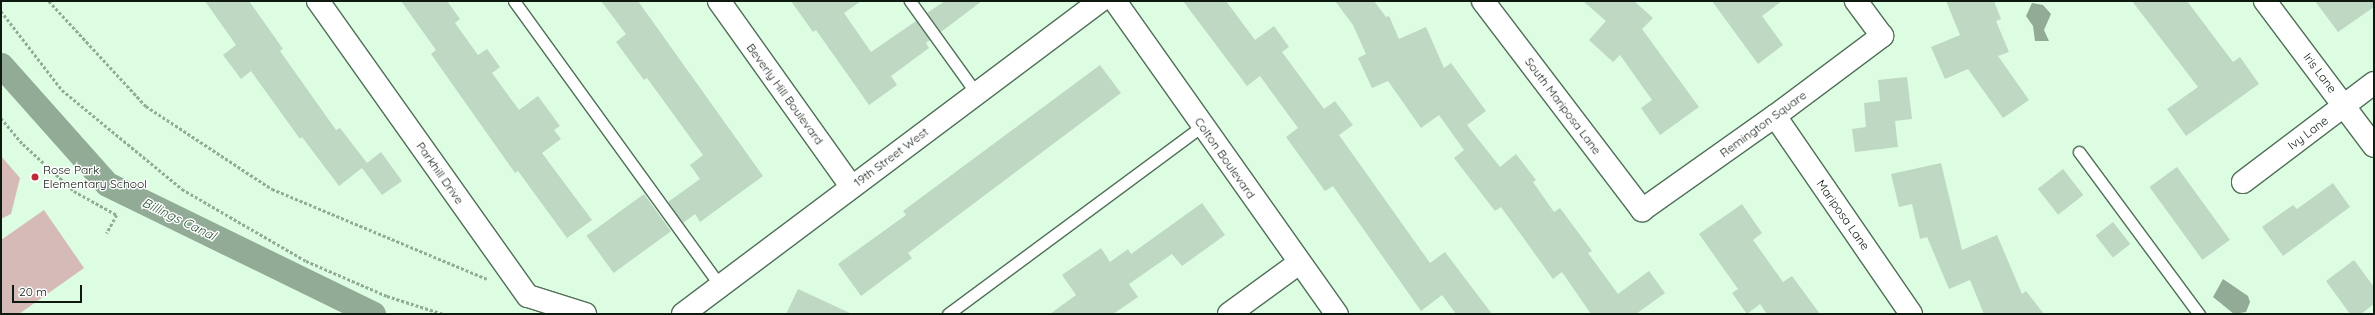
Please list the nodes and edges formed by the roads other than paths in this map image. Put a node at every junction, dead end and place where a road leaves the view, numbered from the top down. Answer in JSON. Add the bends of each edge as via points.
{"nodes":[{"id":1,"x":318,"y":1,"type":"edge"},
{"id":2,"x":514,"y":1,"type":"edge"},
{"id":3,"x":719,"y":1,"type":"edge"},
{"id":4,"x":910,"y":1,"type":"edge"},
{"id":5,"x":1100,"y":1,"type":"edge"},
{"id":6,"x":1115,"y":1,"type":"edge"},
{"id":7,"x":1484,"y":1,"type":"edge"},
{"id":8,"x":1856,"y":1,"type":"edge"},
{"id":9,"x":2265,"y":1,"type":"edge"},
{"id":10,"x":2374,"y":83,"type":"edge"},
{"id":11,"x":976,"y":93,"type":"junction"},
{"id":12,"x":2344,"y":106,"type":"junction"},
{"id":13,"x":1775,"y":116,"type":"junction"},
{"id":14,"x":1203,"y":125,"type":"junction"},
{"id":15,"x":2374,"y":146,"type":"edge"},
{"id":16,"x":2079,"y":152,"type":"dead end"},
{"id":17,"x":2243,"y":182,"type":"dead end"},
{"id":18,"x":851,"y":186,"type":"junction"},
{"id":19,"x":1642,"y":210,"type":"joint"},
{"id":20,"x":1300,"y":263,"type":"junction"},
{"id":21,"x":720,"y":286,"type":"junction"},
{"id":22,"x":585,"y":314,"type":"edge"},
{"id":23,"x":683,"y":314,"type":"edge"},
{"id":24,"x":948,"y":314,"type":"edge"},
{"id":25,"x":1229,"y":314,"type":"edge"},
{"id":26,"x":1336,"y":314,"type":"edge"},
{"id":27,"x":1912,"y":314,"type":"edge"},
{"id":28,"x":2199,"y":314,"type":"edge"}],
"edges":[{"from":1,"to":22,"type":"street","name":"Parkhill Drive","via":[[528,296]]},
{"from":2,"to":21,"type":"lane"},
{"from":3,"to":18,"type":"street","name":"Beverly Hill Boulevard"},
{"from":4,"to":11,"type":"lane"},
{"from":5,"to":11,"type":"street","name":"19th Street West"},
{"from":6,"to":14,"type":"street","name":"Colton Boulevard"},
{"from":7,"to":19,"type":"street","name":"South Mariposa Lane"},
{"from":8,"to":13,"type":"street","name":"Remington Square","via":[[1882,36]]},
{"from":9,"to":12,"type":"street","name":"Iris Lane"},
{"from":10,"to":12,"type":"street","name":"Ivy Lane"},
{"from":11,"to":18,"type":"street","name":"19th Street West"},
{"from":12,"to":15,"type":"street","name":"Iris Lane"},
{"from":12,"to":17,"type":"street","name":"Ivy Lane"},
{"from":13,"to":19,"type":"street","name":"Remington Square"},
{"from":13,"to":27,"type":"street","name":"Mariposa Lane"},
{"from":14,"to":20,"type":"street","name":"Colton Boulevard"},
{"from":14,"to":24,"type":"lane"},
{"from":16,"to":28,"type":"lane"},
{"from":18,"to":21,"type":"street","name":"19th Street West"},
{"from":20,"to":25,"type":"street"},
{"from":20,"to":26,"type":"street","name":"Colton Boulevard"},
{"from":21,"to":23,"type":"street","name":"19th Street West"}]}
